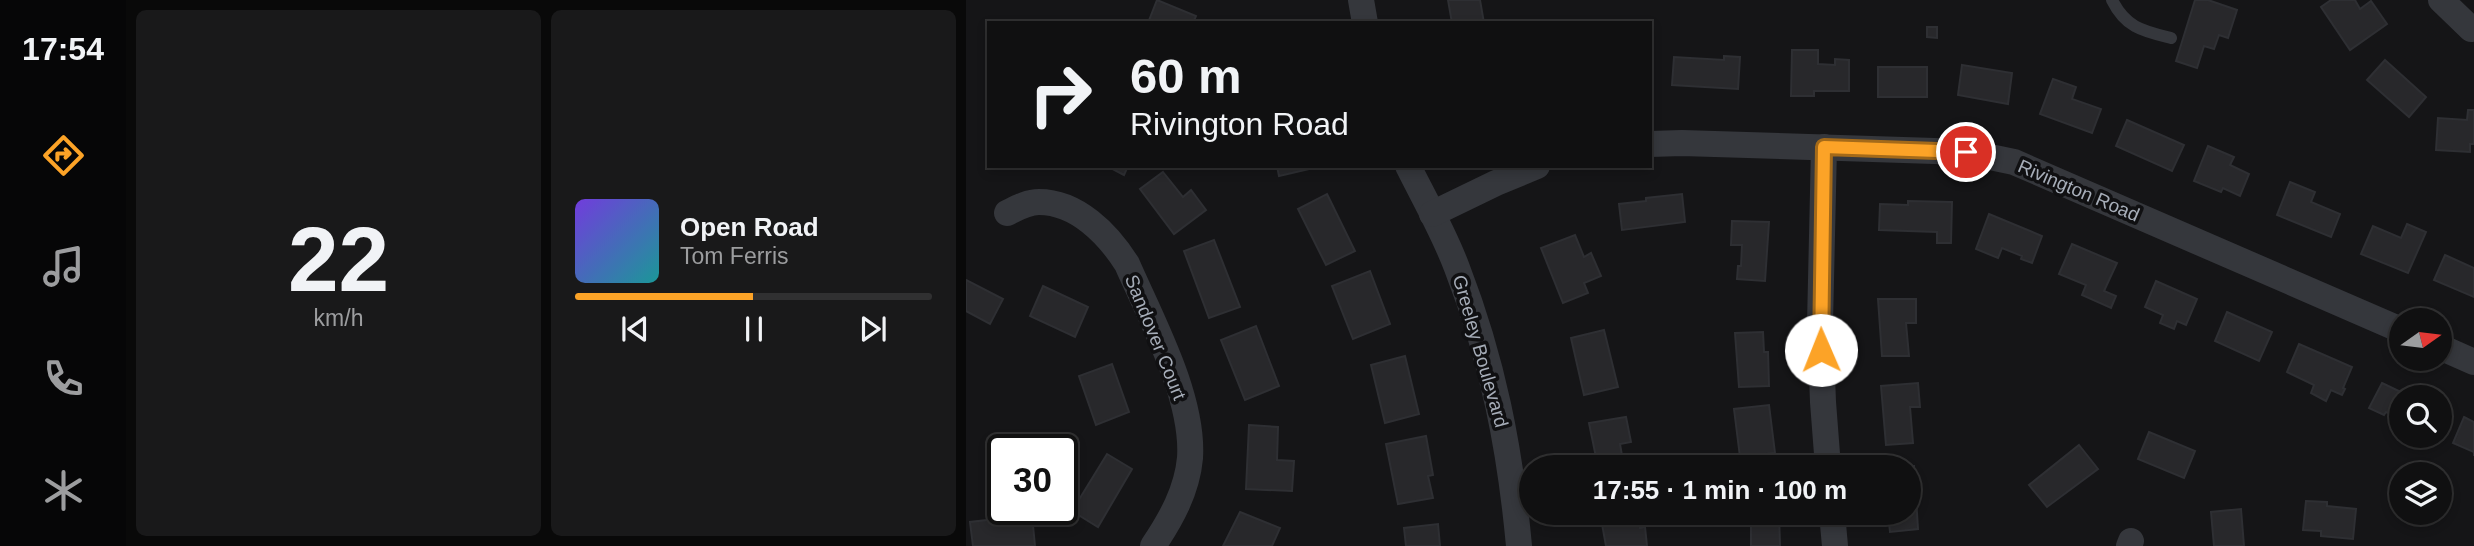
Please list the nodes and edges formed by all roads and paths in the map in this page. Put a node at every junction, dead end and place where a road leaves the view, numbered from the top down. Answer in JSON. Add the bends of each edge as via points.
{"nodes":[{"id":1,"x":1361,"y":0,"type":"edge"},
{"id":2,"x":2112,"y":0,"type":"edge"},
{"id":3,"x":2441,"y":0,"type":"edge"},
{"id":4,"x":1364,"y":21,"type":"edge"},
{"id":5,"x":2471,"y":29,"type":"dead end"},
{"id":6,"x":2171,"y":38,"type":"dead end"},
{"id":7,"x":1652,"y":144,"type":"edge"},
{"id":8,"x":1824,"y":147,"type":"junction"},
{"id":9,"x":1409,"y":168,"type":"edge"},
{"id":10,"x":1532,"y":168,"type":"edge"},
{"id":11,"x":1007,"y":213,"type":"dead end"},
{"id":12,"x":1432,"y":214,"type":"junction"},
{"id":13,"x":2389,"y":325,"type":"edge"},
{"id":14,"x":2452,"y":352,"type":"edge"},
{"id":15,"x":2474,"y":362,"type":"edge"},
{"id":16,"x":1827,"y":455,"type":"edge"},
{"id":17,"x":1833,"y":525,"type":"edge"},
{"id":18,"x":1153,"y":546,"type":"edge"},
{"id":19,"x":1519,"y":546,"type":"edge"},
{"id":20,"x":1835,"y":546,"type":"edge"}],
"edges":[{"from":1,"to":4,"type":"street"},
{"from":2,"to":6,"type":"lane","via":[[2121,17],[2145,31]]},
{"from":3,"to":5,"type":"street"},
{"from":7,"to":8,"type":"street","name":"Rivington Road"},
{"from":8,"to":13,"type":"street","name":"Rivington Road","via":[[1966,152],[2014,162]]},
{"from":8,"to":16,"type":"street","via":[[1820,324]]},
{"from":9,"to":12,"type":"street","name":"Greeley Boulevard"},
{"from":10,"to":12,"type":"street"},
{"from":11,"to":18,"type":"street","name":"Sandover Court","via":[[1037,202],[1072,210],[1100,230],[1127,264],[1173,372],[1189,430],[1185,483],[1169,523]]},
{"from":12,"to":19,"type":"street","name":"Greeley Boulevard","via":[[1475,316],[1495,384]]},
{"from":14,"to":15,"type":"street"},
{"from":17,"to":20,"type":"street"}]}
